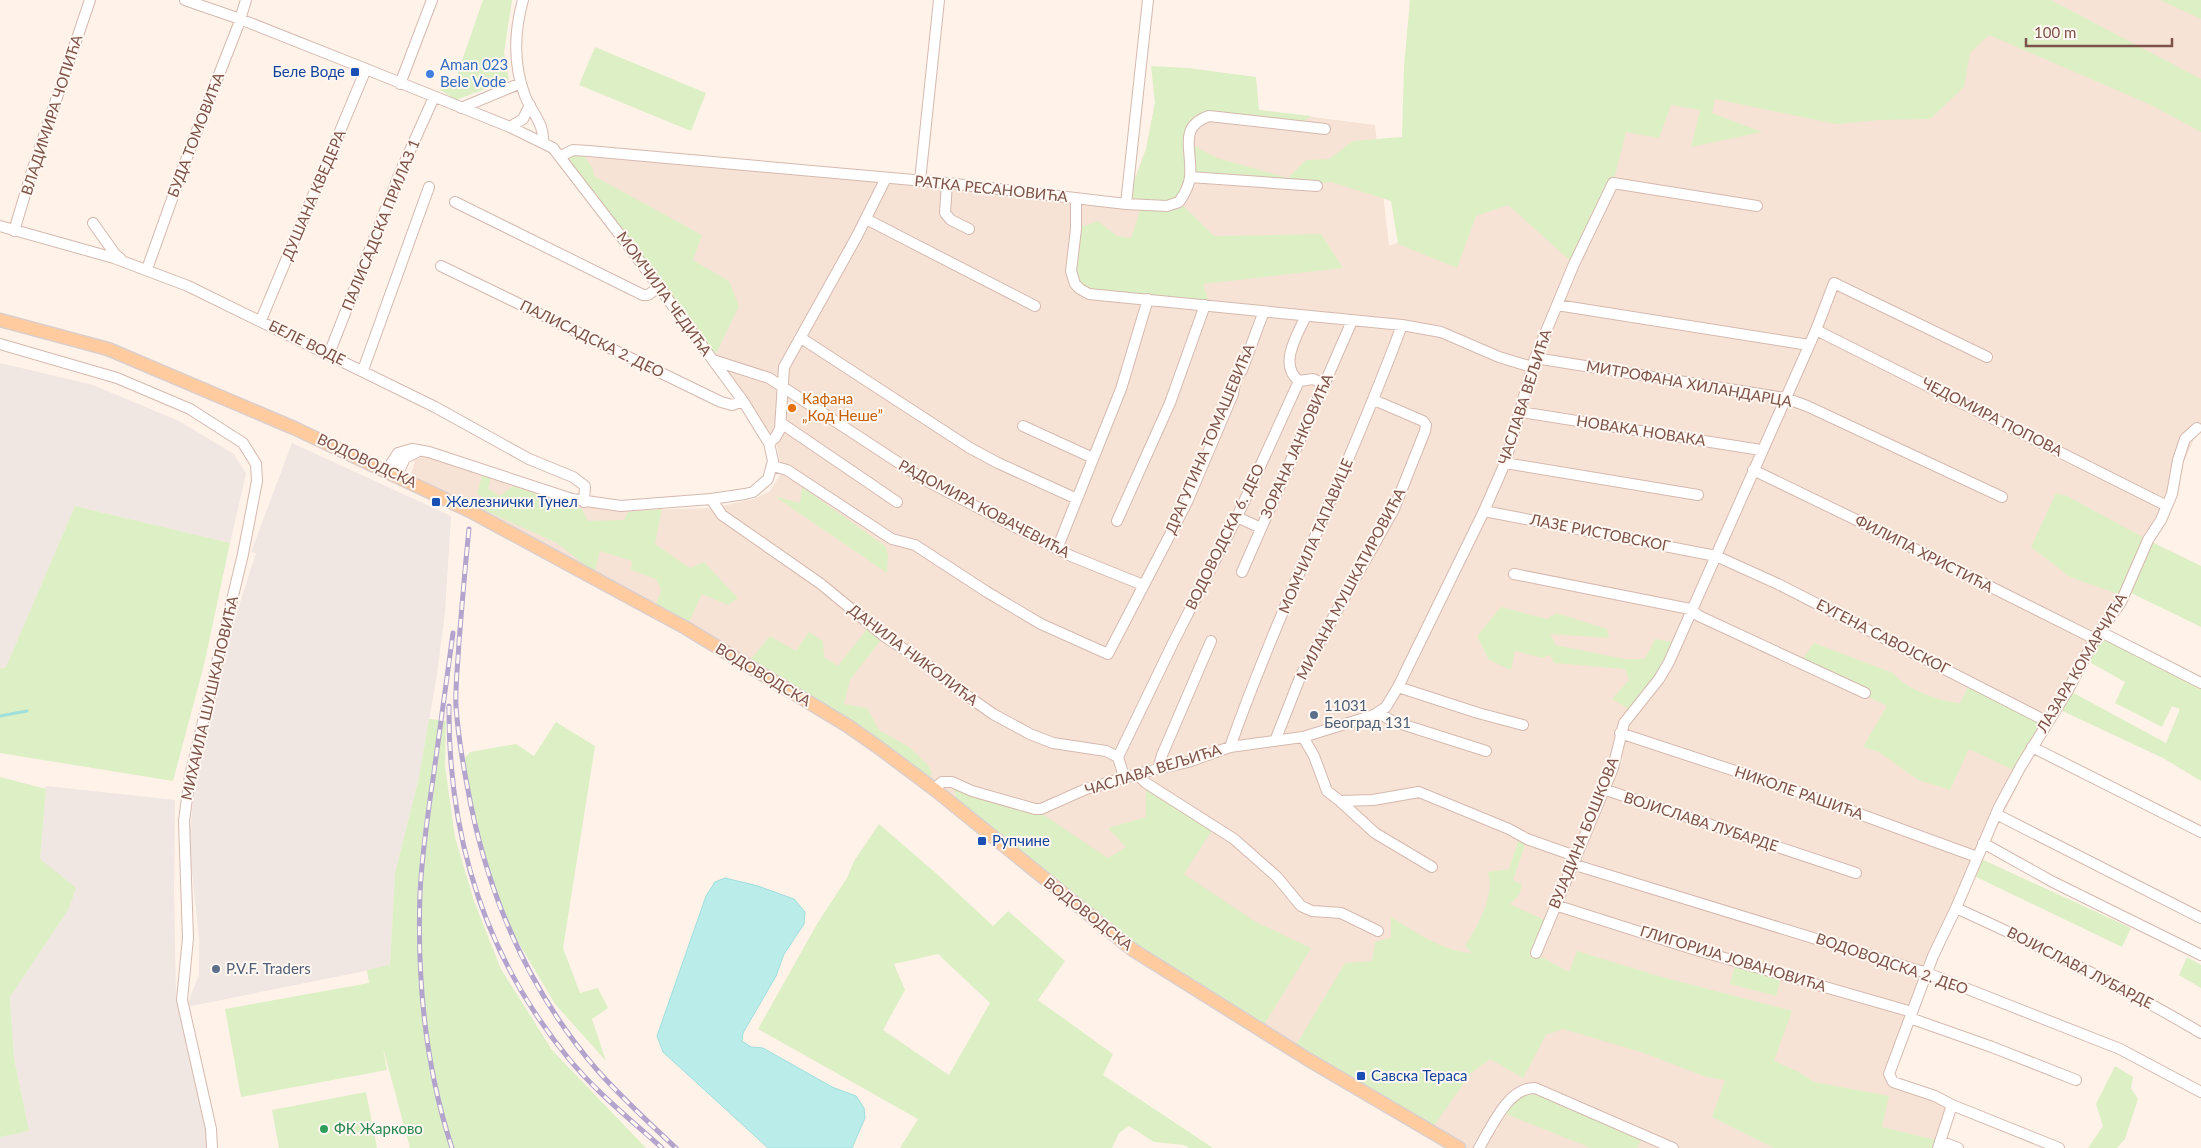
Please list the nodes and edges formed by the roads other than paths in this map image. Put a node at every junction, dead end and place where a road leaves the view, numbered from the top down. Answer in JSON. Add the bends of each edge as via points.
{"nodes":[{"id":1,"x":90,"y":0,"type":"edge"},
{"id":2,"x":184,"y":0,"type":"edge"},
{"id":3,"x":246,"y":0,"type":"edge"},
{"id":4,"x":432,"y":0,"type":"edge"},
{"id":5,"x":523,"y":0,"type":"edge"},
{"id":6,"x":939,"y":0,"type":"edge"},
{"id":7,"x":1148,"y":0,"type":"edge"},
{"id":8,"x":240,"y":19,"type":"junction"},
{"id":9,"x":366,"y":69,"type":"junction"},
{"id":10,"x":521,"y":83,"type":"junction"},
{"id":11,"x":400,"y":84,"type":"junction"},
{"id":12,"x":434,"y":97,"type":"junction"},
{"id":13,"x":530,"y":106,"type":"junction"},
{"id":14,"x":462,"y":108,"type":"junction"},
{"id":15,"x":510,"y":127,"type":"junction"},
{"id":16,"x":1324,"y":129,"type":"dead end"},
{"id":17,"x":543,"y":142,"type":"junction"},
{"id":18,"x":561,"y":156,"type":"junction"},
{"id":19,"x":1190,"y":177,"type":"junction"},
{"id":20,"x":886,"y":178,"type":"junction"},
{"id":21,"x":920,"y":181,"type":"junction"},
{"id":22,"x":947,"y":183,"type":"junction"},
{"id":23,"x":1317,"y":186,"type":"dead end"},
{"id":24,"x":429,"y":187,"type":"dead end"},
{"id":25,"x":1076,"y":198,"type":"junction"},
{"id":26,"x":456,"y":202,"type":"dead end"},
{"id":27,"x":1126,"y":204,"type":"junction"},
{"id":28,"x":1757,"y":206,"type":"dead end"},
{"id":29,"x":866,"y":219,"type":"junction"},
{"id":30,"x":93,"y":223,"type":"dead end"},
{"id":31,"x":0,"y":226,"type":"edge"},
{"id":32,"x":969,"y":229,"type":"dead end"},
{"id":33,"x":14,"y":231,"type":"junction"},
{"id":34,"x":124,"y":261,"type":"junction"},
{"id":35,"x":440,"y":266,"type":"dead end"},
{"id":36,"x":147,"y":269,"type":"junction"},
{"id":37,"x":659,"y":287,"type":"junction"},
{"id":38,"x":1148,"y":299,"type":"junction"},
{"id":39,"x":1205,"y":305,"type":"junction"},
{"id":40,"x":1557,"y":305,"type":"junction"},
{"id":41,"x":1035,"y":306,"type":"dead end"},
{"id":42,"x":1264,"y":311,"type":"junction"},
{"id":43,"x":1306,"y":316,"type":"junction"},
{"id":44,"x":0,"y":320,"type":"edge"},
{"id":45,"x":261,"y":320,"type":"junction"},
{"id":46,"x":1352,"y":321,"type":"junction"},
{"id":47,"x":1402,"y":325,"type":"junction"},
{"id":48,"x":1816,"y":330,"type":"junction"},
{"id":49,"x":801,"y":338,"type":"junction"},
{"id":50,"x":0,"y":344,"type":"edge"},
{"id":51,"x":1809,"y":345,"type":"junction"},
{"id":52,"x":329,"y":354,"type":"junction"},
{"id":53,"x":1988,"y":357,"type":"dead end"},
{"id":54,"x":713,"y":360,"type":"junction"},
{"id":55,"x":1534,"y":363,"type":"junction"},
{"id":56,"x":362,"y":370,"type":"junction"},
{"id":57,"x":1299,"y":381,"type":"junction"},
{"id":58,"x":1324,"y":384,"type":"junction"},
{"id":59,"x":782,"y":388,"type":"junction"},
{"id":60,"x":1785,"y":398,"type":"junction"},
{"id":61,"x":1374,"y":400,"type":"junction"},
{"id":62,"x":743,"y":401,"type":"junction"},
{"id":63,"x":1521,"y":412,"type":"junction"},
{"id":64,"x":781,"y":423,"type":"junction"},
{"id":65,"x":1023,"y":426,"type":"dead end"},
{"id":66,"x":2197,"y":428,"type":"dead end"},
{"id":67,"x":769,"y":443,"type":"junction"},
{"id":68,"x":1761,"y":450,"type":"junction"},
{"id":69,"x":1093,"y":458,"type":"junction"},
{"id":70,"x":1505,"y":463,"type":"junction"},
{"id":71,"x":773,"y":466,"type":"junction"},
{"id":72,"x":1753,"y":470,"type":"junction"},
{"id":73,"x":392,"y":472,"type":"junction"},
{"id":74,"x":1698,"y":495,"type":"dead end"},
{"id":75,"x":2002,"y":497,"type":"dead end"},
{"id":76,"x":711,"y":499,"type":"junction"},
{"id":77,"x":1077,"y":499,"type":"junction"},
{"id":78,"x":584,"y":502,"type":"junction"},
{"id":79,"x":897,"y":502,"type":"dead end"},
{"id":80,"x":2167,"y":506,"type":"junction"},
{"id":81,"x":1484,"y":511,"type":"junction"},
{"id":82,"x":1237,"y":517,"type":"junction"},
{"id":83,"x":1117,"y":521,"type":"dead end"},
{"id":84,"x":1261,"y":528,"type":"junction"},
{"id":85,"x":1056,"y":549,"type":"junction"},
{"id":86,"x":1716,"y":556,"type":"junction"},
{"id":87,"x":1242,"y":572,"type":"dead end"},
{"id":88,"x":1514,"y":574,"type":"dead end"},
{"id":89,"x":1143,"y":585,"type":"junction"},
{"id":90,"x":1690,"y":609,"type":"junction"},
{"id":91,"x":2098,"y":636,"type":"junction"},
{"id":92,"x":1212,"y":641,"type":"dead end"},
{"id":93,"x":2201,"y":683,"type":"edge"},
{"id":94,"x":1398,"y":687,"type":"junction"},
{"id":95,"x":1865,"y":694,"type":"dead end"},
{"id":96,"x":1379,"y":713,"type":"junction"},
{"id":97,"x":2048,"y":722,"type":"junction"},
{"id":98,"x":1524,"y":725,"type":"dead end"},
{"id":99,"x":1620,"y":733,"type":"junction"},
{"id":100,"x":1303,"y":737,"type":"junction"},
{"id":101,"x":1275,"y":742,"type":"junction"},
{"id":102,"x":1230,"y":746,"type":"junction"},
{"id":103,"x":2032,"y":747,"type":"junction"},
{"id":104,"x":1486,"y":751,"type":"dead end"},
{"id":105,"x":1118,"y":757,"type":"junction"},
{"id":106,"x":1158,"y":769,"type":"junction"},
{"id":107,"x":1137,"y":774,"type":"junction"},
{"id":108,"x":1124,"y":777,"type":"junction"},
{"id":109,"x":934,"y":789,"type":"junction"},
{"id":110,"x":1603,"y":789,"type":"junction"},
{"id":111,"x":1340,"y":801,"type":"junction"},
{"id":112,"x":1996,"y":814,"type":"junction"},
{"id":113,"x":2201,"y":832,"type":"edge"},
{"id":114,"x":1983,"y":844,"type":"junction"},
{"id":115,"x":1977,"y":857,"type":"junction"},
{"id":116,"x":1574,"y":860,"type":"junction"},
{"id":117,"x":1432,"y":867,"type":"dead end"},
{"id":118,"x":1856,"y":873,"type":"dead end"},
{"id":119,"x":1555,"y":905,"type":"junction"},
{"id":120,"x":1956,"y":908,"type":"junction"},
{"id":121,"x":2201,"y":918,"type":"edge"},
{"id":122,"x":1378,"y":931,"type":"dead end"},
{"id":123,"x":1536,"y":953,"type":"dead end"},
{"id":124,"x":2201,"y":955,"type":"edge"},
{"id":125,"x":1927,"y":973,"type":"junction"},
{"id":126,"x":1911,"y":1015,"type":"junction"},
{"id":127,"x":2201,"y":1033,"type":"edge"},
{"id":128,"x":2076,"y":1080,"type":"dead end"},
{"id":129,"x":2201,"y":1092,"type":"edge"},
{"id":130,"x":1952,"y":1105,"type":"junction"},
{"id":131,"x":1939,"y":1145,"type":"edge"},
{"id":132,"x":212,"y":1148,"type":"edge"},
{"id":133,"x":1459,"y":1148,"type":"edge"},
{"id":134,"x":1479,"y":1148,"type":"edge"},
{"id":135,"x":1673,"y":1148,"type":"edge"},
{"id":136,"x":1958,"y":1148,"type":"edge"},
{"id":137,"x":2059,"y":1148,"type":"edge"}],
"edges":[{"from":1,"to":33,"type":"street","name":"ВЛАДИМИРА ЧОПИЋА"},
{"from":2,"to":8,"type":"street","name":"МОМЧИЛА ЧЕДИЋА"},
{"from":3,"to":8,"type":"street","name":"БУДА ТОМОВИЋА"},
{"from":4,"to":11,"type":"street"},
{"from":5,"to":10,"type":"street","via":[[516,47]]},
{"from":6,"to":21,"type":"street"},
{"from":7,"to":27,"type":"street"},
{"from":8,"to":9,"type":"street","name":"МОМЧИЛА ЧЕДИЋА"},
{"from":8,"to":36,"type":"street","name":"БУДА ТОМОВИЋА"},
{"from":9,"to":11,"type":"street","name":"МОМЧИЛА ЧЕДИЋА"},
{"from":9,"to":45,"type":"street","name":"ДУШАНА КВЕДЕРА"},
{"from":10,"to":13,"type":"street"},
{"from":10,"to":14,"type":"street"},
{"from":11,"to":12,"type":"street","name":"МОМЧИЛА ЧЕДИЋА"},
{"from":12,"to":14,"type":"street","name":"МОМЧИЛА ЧЕДИЋА"},
{"from":12,"to":52,"type":"street","name":"ПАЛИСАДСКА ПРИЛАЗ 1","via":[[395,184]]},
{"from":13,"to":15,"type":"street","via":[[524,119]]},
{"from":13,"to":17,"type":"street","via":[[543,131]]},
{"from":14,"to":15,"type":"street","name":"МОМЧИЛА ЧЕДИЋА"},
{"from":15,"to":17,"type":"street","name":"МОМЧИЛА ЧЕДИЋА"},
{"from":16,"to":19,"type":"street","via":[[1209,116],[1196,121],[1192,127]]},
{"from":17,"to":18,"type":"street","name":"МОМЧИЛА ЧЕДИЋА"},
{"from":18,"to":20,"type":"street","name":"РАТКА РЕСАНОВИЋА","via":[[573,150],[590,150]]},
{"from":18,"to":37,"type":"street","name":"МОМЧИЛА ЧЕДИЋА"},
{"from":19,"to":23,"type":"street"},
{"from":19,"to":27,"type":"street","via":[[1179,202],[1167,206]]},
{"from":20,"to":21,"type":"street","name":"РАТКА РЕСАНОВИЋА"},
{"from":20,"to":29,"type":"street"},
{"from":21,"to":22,"type":"street","name":"РАТКА РЕСАНОВИЋА"},
{"from":22,"to":25,"type":"street","name":"РАТКА РЕСАНОВИЋА"},
{"from":22,"to":32,"type":"street","via":[[945,213]]},
{"from":24,"to":56,"type":"street"},
{"from":25,"to":27,"type":"street"},
{"from":25,"to":38,"type":"street","name":"РАТКА РЕСАНОВИЋА","via":[[1071,271],[1075,284],[1089,294]]},
{"from":26,"to":37,"type":"street","via":[[643,295]]},
{"from":28,"to":40,"type":"street","name":"ЧАСЛАВА ВЕЉИЋА","via":[[1613,183]]},
{"from":29,"to":41,"type":"street"},
{"from":29,"to":49,"type":"street"},
{"from":30,"to":34,"type":"street","via":[[115,254]]},
{"from":31,"to":33,"type":"street","name":"БЕЛЕ ВОДЕ"},
{"from":33,"to":34,"type":"street","name":"БЕЛЕ ВОДЕ"},
{"from":34,"to":36,"type":"street","name":"БЕЛЕ ВОДЕ"},
{"from":35,"to":62,"type":"street","name":"ПАЛИСАДСКА 2. ДЕО","via":[[721,402],[732,405]]},
{"from":36,"to":45,"type":"street","name":"БЕЛЕ ВОДЕ"},
{"from":37,"to":54,"type":"street","name":"МОМЧИЛА ЧЕДИЋА"},
{"from":38,"to":39,"type":"street","name":"РАТКА РЕСАНОВИЋА"},
{"from":38,"to":69,"type":"street","via":[[1121,389]]},
{"from":39,"to":42,"type":"street","name":"РАТКА РЕСАНОВИЋА"},
{"from":39,"to":83,"type":"street","via":[[1170,403]]},
{"from":40,"to":51,"type":"street"},
{"from":40,"to":55,"type":"street","name":"ЧАСЛАВА ВЕЉИЋА"},
{"from":42,"to":43,"type":"street","name":"РАТКА РЕСАНОВИЋА"},
{"from":42,"to":89,"type":"street","name":"ДРАГУТИНА ТОМАШЕВИЋА","via":[[1186,502]]},
{"from":43,"to":46,"type":"street","name":"РАТКА РЕСАНОВИЋА"},
{"from":43,"to":57,"type":"street","via":[[1290,355],[1292,372]]},
{"from":44,"to":73,"type":"main road","name":"ВОДОВОДСКА","via":[[108,349]]},
{"from":45,"to":52,"type":"street","name":"БЕЛЕ ВОДЕ"},
{"from":46,"to":47,"type":"street","name":"РАТКА РЕСАНОВИЋА"},
{"from":46,"to":58,"type":"street","name":"ЗОРАНА ЈАНКОВИЋА"},
{"from":47,"to":55,"type":"street","name":"РАТКА РЕСАНОВИЋА","via":[[1441,332],[1499,358]]},
{"from":47,"to":61,"type":"street","name":"МОМЧИЛА ТАПАВИЦЕ"},
{"from":48,"to":51,"type":"street","name":"ВУЈАДИНА БОШКОВА"},
{"from":48,"to":53,"type":"street","name":"ВУЈАДИНА БОШКОВА","via":[[1834,283]]},
{"from":48,"to":80,"type":"street","name":"ЧЕДОМИРА ПОПОВА"},
{"from":49,"to":59,"type":"street","via":[[784,367]]},
{"from":49,"to":77,"type":"street","via":[[970,448]]},
{"from":50,"to":132,"type":"street","name":"МИХАИЛА ШУШКАЛОВИЋА","via":[[117,378],[157,394],[190,409],[243,443],[254,458],[257,474],[250,516],[190,776],[184,821],[188,938],[182,1000],[211,1129]]},
{"from":51,"to":60,"type":"street","name":"ВУЈАДИНА БОШКОВА"},
{"from":52,"to":56,"type":"street","name":"БЕЛЕ ВОДЕ"},
{"from":54,"to":59,"type":"street","name":"РАДОМИРА КОВАЧЕВИЋА","via":[[760,373]]},
{"from":54,"to":62,"type":"street","name":"МОМЧИЛА ЧЕДИЋА"},
{"from":55,"to":60,"type":"street","name":"МИТРОФАНА ХИЛАНДАРЦА"},
{"from":55,"to":63,"type":"street","name":"ЧАСЛАВА ВЕЉИЋА"},
{"from":56,"to":78,"type":"street","name":"БЕЛЕ ВОДЕ","via":[[529,459],[582,483],[586,490]]},
{"from":57,"to":58,"type":"street","via":[[1313,379]]},
{"from":57,"to":82,"type":"street","name":"ВОДОВОДСКА 6. ДЕО"},
{"from":58,"to":84,"type":"street","name":"ЗОРАНА ЈАНКОВИЋА"},
{"from":59,"to":64,"type":"street"},
{"from":59,"to":85,"type":"street","name":"РАДОМИРА КОВАЧЕВИЋА","via":[[925,480]]},
{"from":60,"to":68,"type":"street","name":"ВУЈАДИНА БОШКОВА"},
{"from":60,"to":75,"type":"street","name":"МИТРОФАНА ХИЛАНДАРЦА"},
{"from":61,"to":101,"type":"street","name":"МИЛАНА МУШКАТИРОВИЋА","via":[[1423,421],[1425,431],[1394,509],[1301,675]]},
{"from":61,"to":102,"type":"street","name":"МОМЧИЛА ТАПАВИЦЕ","via":[[1261,663]]},
{"from":62,"to":67,"type":"street","name":"МОМЧИЛА ЧЕДИЋА"},
{"from":63,"to":68,"type":"street","name":"НОВАКА НОВАКА"},
{"from":63,"to":70,"type":"street","name":"ЧАСЛАВА ВЕЉИЋА"},
{"from":64,"to":67,"type":"street","via":[[778,434]]},
{"from":64,"to":79,"type":"street"},
{"from":65,"to":69,"type":"street"},
{"from":66,"to":80,"type":"street","name":"ЛАЗАРА КОМАРЧИЋА","via":[[2185,439]]},
{"from":67,"to":71,"type":"street","name":"МОМЧИЛА ЧЕДИЋА"},
{"from":68,"to":72,"type":"street","name":"ВУЈАДИНА БОШКОВА"},
{"from":69,"to":77,"type":"street"},
{"from":70,"to":74,"type":"street"},
{"from":70,"to":81,"type":"street","name":"ЧАСЛАВА ВЕЉИЋА"},
{"from":71,"to":76,"type":"street","via":[[768,479],[753,492]]},
{"from":71,"to":89,"type":"street","name":"ДРАГУТИНА ТОМАШЕВИЋА","via":[[787,470],[892,539],[915,545],[1041,624],[1108,654]]},
{"from":72,"to":86,"type":"street","name":"ВУЈАДИНА БОШКОВА"},
{"from":72,"to":91,"type":"street","name":"ФИЛИПА ХРИСТИЋА"},
{"from":73,"to":78,"type":"street","via":[[398,453],[420,450]]},
{"from":73,"to":109,"type":"main road","name":"ВОДОВОДСКА","via":[[494,523],[686,628],[848,726]]},
{"from":76,"to":78,"type":"street","via":[[621,506]]},
{"from":76,"to":105,"type":"street","name":"ДАНИЛА НИКОЛИЋА","via":[[722,515],[814,579],[877,630],[993,714],[1053,743],[1106,751]]},
{"from":77,"to":85,"type":"street"},
{"from":80,"to":91,"type":"street","name":"ЛАЗАРА КОМАРЧИЋА","via":[[2121,602]]},
{"from":81,"to":86,"type":"street","name":"ЛАЗЕ РИСТОВСКОГ"},
{"from":81,"to":94,"type":"street","name":"ЧАСЛАВА ВЕЉИЋА"},
{"from":82,"to":84,"type":"street"},
{"from":82,"to":105,"type":"street","name":"ВОДОВОДСКА 6. ДЕО"},
{"from":84,"to":87,"type":"street","name":"ЗОРАНА ЈАНКОВИЋА"},
{"from":85,"to":89,"type":"street","name":"РАДОМИРА КОВАЧЕВИЋА"},
{"from":86,"to":90,"type":"street","name":"ВУЈАДИНА БОШКОВА"},
{"from":86,"to":97,"type":"street","name":"ЕУГЕНА САВОЈСКОГ"},
{"from":88,"to":90,"type":"street"},
{"from":90,"to":95,"type":"street"},
{"from":90,"to":99,"type":"street","name":"ВУЈАДИНА БОШКОВА","via":[[1660,679],[1632,711]]},
{"from":91,"to":93,"type":"street","name":"ФИЛИПА ХРИСТИЋА"},
{"from":91,"to":97,"type":"street","name":"ЛАЗАРА КОМАРЧИЋА"},
{"from":92,"to":106,"type":"street"},
{"from":94,"to":96,"type":"street","name":"ЧАСЛАВА ВЕЉИЋА"},
{"from":94,"to":98,"type":"street"},
{"from":96,"to":100,"type":"street","name":"ЧАСЛАВА ВЕЉИЋА"},
{"from":96,"to":104,"type":"street","via":[[1392,721]]},
{"from":97,"to":103,"type":"street","name":"ЛАЗАРА КОМАРЧИЋА"},
{"from":99,"to":110,"type":"street","name":"ВУЈАДИНА БОШКОВА","via":[[1613,768]]},
{"from":99,"to":115,"type":"street","name":"НИКОЛЕ РАШИЋА","via":[[1802,793]]},
{"from":100,"to":101,"type":"street","name":"ЧАСЛАВА ВЕЉИЋА"},
{"from":100,"to":111,"type":"street","via":[[1327,791]]},
{"from":101,"to":102,"type":"street","name":"ЧАСЛАВА ВЕЉИЋА"},
{"from":102,"to":106,"type":"street","name":"ЧАСЛАВА ВЕЉИЋА"},
{"from":103,"to":112,"type":"street","name":"ЛАЗАРА КОМАРЧИЋА"},
{"from":103,"to":113,"type":"street"},
{"from":105,"to":108,"type":"street"},
{"from":106,"to":107,"type":"street","name":"ЧАСЛАВА ВЕЉИЋА"},
{"from":107,"to":108,"type":"street","name":"ЧАСЛАВА ВЕЉИЋА"},
{"from":107,"to":122,"type":"street","via":[[1234,839],[1302,906],[1312,911],[1341,913]]},
{"from":108,"to":109,"type":"street","name":"ЧАСЛАВА ВЕЉИЋА","via":[[1035,809],[952,782],[942,782]]},
{"from":109,"to":133,"type":"main road","name":"ВОДОВОДСКА","via":[[1133,950],[1309,1060]]},
{"from":110,"to":116,"type":"street","name":"ВУЈАДИНА БОШКОВА"},
{"from":110,"to":118,"type":"street","name":"ВОЈИСЛАВА ЛУБАРДЕ"},
{"from":111,"to":116,"type":"street","name":"ВОДОВОДСКА 2. ДЕО","via":[[1373,800],[1419,792]]},
{"from":111,"to":117,"type":"street","via":[[1375,833]]},
{"from":112,"to":114,"type":"street","name":"ЛАЗАРА КОМАРЧИЋА"},
{"from":112,"to":121,"type":"street"},
{"from":114,"to":115,"type":"street","name":"ЛАЗАРА КОМАРЧИЋА"},
{"from":114,"to":124,"type":"street"},
{"from":115,"to":120,"type":"street","name":"ЛАЗАРА КОМАРЧИЋА"},
{"from":116,"to":119,"type":"street","name":"ВУЈАДИНА БОШКОВА"},
{"from":116,"to":125,"type":"street","name":"ВОДОВОДСКА 2. ДЕО"},
{"from":119,"to":123,"type":"street","name":"ВУЈАДИНА БОШКОВА"},
{"from":119,"to":126,"type":"street","name":"ГЛИГОРИЈА ЈОВАНОВИЋА"},
{"from":120,"to":125,"type":"street","name":"ЛАЗАРА КОМАРЧИЋА"},
{"from":120,"to":127,"type":"street","name":"ВОЈИСЛАВА ЛУБАРДЕ","via":[[2099,976]]},
{"from":125,"to":126,"type":"street","name":"ЛАЗАРА КОМАРЧИЋА"},
{"from":125,"to":129,"type":"street","name":"ВОДОВОДСКА 2. ДЕО","via":[[2120,1049]]},
{"from":126,"to":128,"type":"street","name":"ГЛИГОРИЈА ЈОВАНОВИЋА"},
{"from":126,"to":130,"type":"street","name":"ЛАЗАРА КОМАРЧИЋА","via":[[1890,1079]]},
{"from":130,"to":131,"type":"street"},
{"from":130,"to":137,"type":"street"},
{"from":131,"to":136,"type":"street"},
{"from":134,"to":135,"type":"street","via":[[1516,1092],[1535,1088]]}]}
